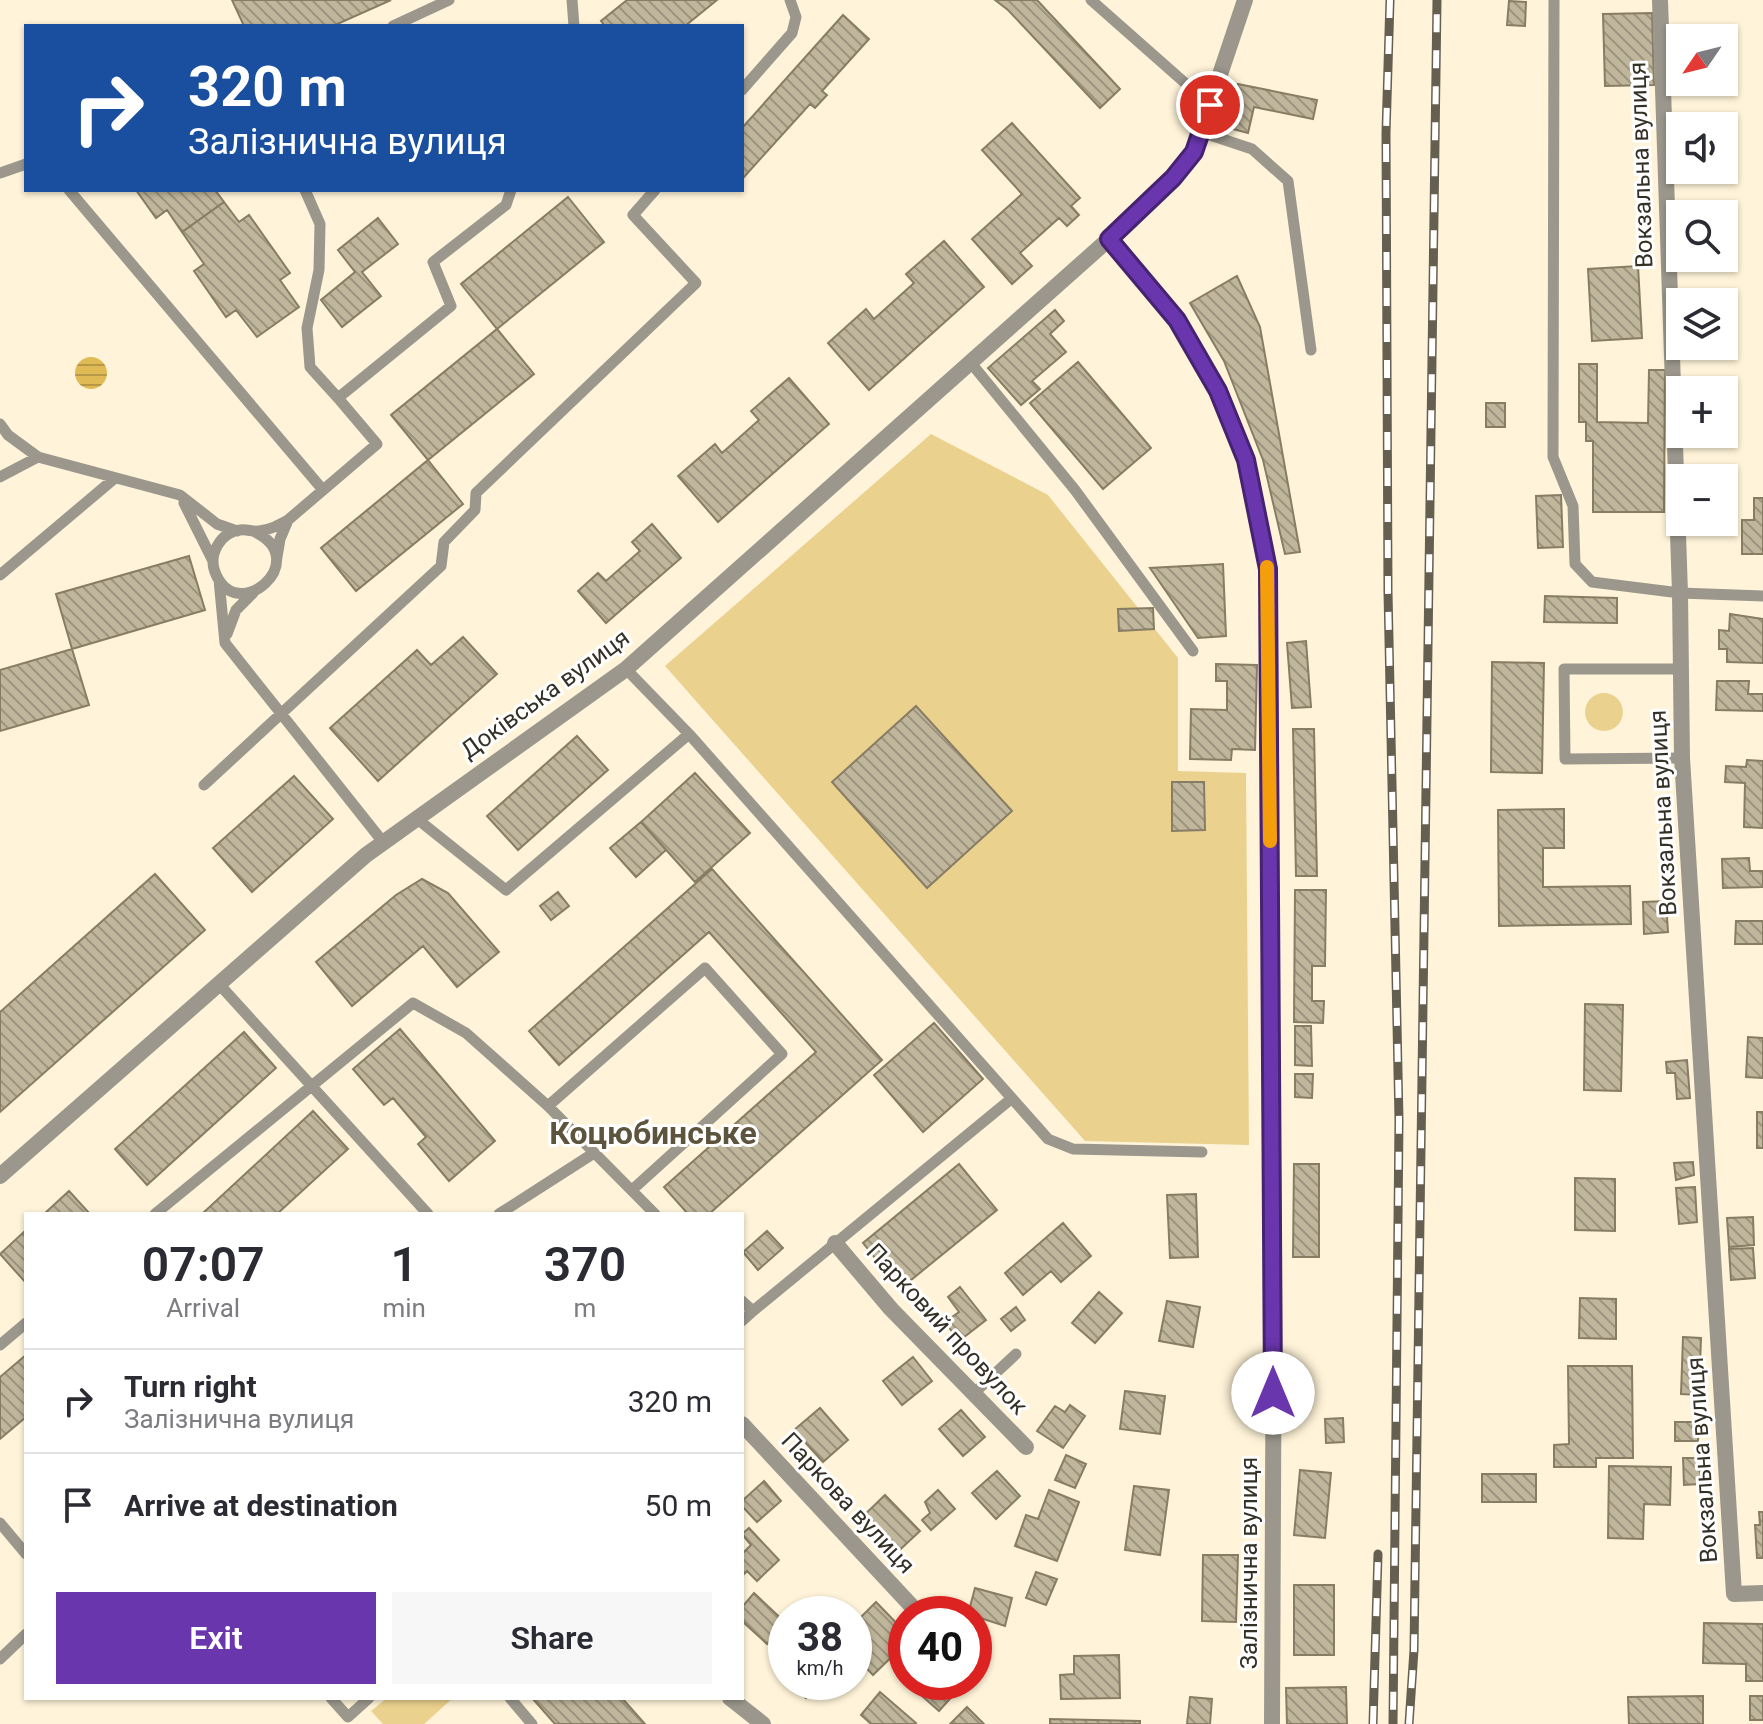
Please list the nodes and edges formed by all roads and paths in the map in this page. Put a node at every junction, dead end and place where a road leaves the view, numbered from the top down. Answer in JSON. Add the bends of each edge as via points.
{"nodes":[{"id":1,"x":449,"y":0,"type":"edge"},
{"id":2,"x":572,"y":0,"type":"edge"},
{"id":3,"x":790,"y":0,"type":"edge"},
{"id":4,"x":1091,"y":0,"type":"edge"},
{"id":5,"x":1245,"y":0,"type":"edge"},
{"id":6,"x":1554,"y":0,"type":"edge"},
{"id":7,"x":1660,"y":0,"type":"edge"},
{"id":8,"x":397,"y":24,"type":"edge"},
{"id":9,"x":574,"y":24,"type":"edge"},
{"id":10,"x":744,"y":88,"type":"edge"},
{"id":11,"x":1210,"y":105,"type":"junction"},
{"id":12,"x":1201,"y":132,"type":"junction"},
{"id":13,"x":24,"y":165,"type":"edge"},
{"id":14,"x":0,"y":173,"type":"edge"},
{"id":15,"x":71,"y":192,"type":"edge"},
{"id":16,"x":306,"y":192,"type":"edge"},
{"id":17,"x":510,"y":192,"type":"edge"},
{"id":18,"x":653,"y":192,"type":"edge"},
{"id":19,"x":1109,"y":239,"type":"junction"},
{"id":20,"x":1311,"y":350,"type":"dead end"},
{"id":21,"x":971,"y":363,"type":"junction"},
{"id":22,"x":338,"y":398,"type":"junction"},
{"id":23,"x":0,"y":424,"type":"edge"},
{"id":24,"x":38,"y":457,"type":"junction"},
{"id":25,"x":0,"y":477,"type":"edge"},
{"id":26,"x":115,"y":478,"type":"junction"},
{"id":27,"x":323,"y":490,"type":"junction"},
{"id":28,"x":180,"y":495,"type":"junction"},
{"id":29,"x":288,"y":520,"type":"junction"},
{"id":30,"x":237,"y":531,"type":"junction"},
{"id":31,"x":255,"y":532,"type":"junction"},
{"id":32,"x":276,"y":560,"type":"junction"},
{"id":33,"x":213,"y":561,"type":"junction"},
{"id":34,"x":0,"y":575,"type":"edge"},
{"id":35,"x":219,"y":580,"type":"junction"},
{"id":36,"x":255,"y":591,"type":"junction"},
{"id":37,"x":1680,"y":593,"type":"junction"},
{"id":38,"x":1763,"y":596,"type":"edge"},
{"id":39,"x":225,"y":643,"type":"junction"},
{"id":40,"x":1193,"y":651,"type":"dead end"},
{"id":41,"x":626,"y":669,"type":"junction"},
{"id":42,"x":1681,"y":669,"type":"junction"},
{"id":43,"x":282,"y":715,"type":"junction"},
{"id":44,"x":689,"y":734,"type":"junction"},
{"id":45,"x":1682,"y":758,"type":"junction"},
{"id":46,"x":204,"y":785,"type":"dead end"},
{"id":47,"x":416,"y":818,"type":"junction"},
{"id":48,"x":383,"y":842,"type":"junction"},
{"id":49,"x":218,"y":983,"type":"junction"},
{"id":50,"x":311,"y":1085,"type":"junction"},
{"id":51,"x":1011,"y":1099,"type":"junction"},
{"id":52,"x":548,"y":1106,"type":"junction"},
{"id":53,"x":1202,"y":1152,"type":"dead end"},
{"id":54,"x":594,"y":1153,"type":"junction"},
{"id":55,"x":0,"y":1176,"type":"edge"},
{"id":56,"x":632,"y":1190,"type":"junction"},
{"id":57,"x":157,"y":1212,"type":"edge"},
{"id":58,"x":426,"y":1212,"type":"edge"},
{"id":59,"x":502,"y":1212,"type":"edge"},
{"id":60,"x":653,"y":1212,"type":"edge"},
{"id":61,"x":835,"y":1243,"type":"junction"},
{"id":62,"x":744,"y":1303,"type":"edge"},
{"id":63,"x":753,"y":1311,"type":"junction"},
{"id":64,"x":744,"y":1319,"type":"edge"},
{"id":65,"x":24,"y":1325,"type":"edge"},
{"id":66,"x":0,"y":1345,"type":"edge"},
{"id":67,"x":1016,"y":1354,"type":"dead end"},
{"id":68,"x":973,"y":1394,"type":"junction"},
{"id":69,"x":744,"y":1426,"type":"edge"},
{"id":70,"x":1026,"y":1447,"type":"dead end"},
{"id":71,"x":0,"y":1523,"type":"edge"},
{"id":72,"x":24,"y":1548,"type":"edge"},
{"id":73,"x":1763,"y":1593,"type":"edge"},
{"id":74,"x":902,"y":1596,"type":"edge"},
{"id":75,"x":24,"y":1636,"type":"edge"},
{"id":76,"x":0,"y":1659,"type":"edge"},
{"id":77,"x":333,"y":1700,"type":"edge"},
{"id":78,"x":367,"y":1700,"type":"edge"},
{"id":79,"x":512,"y":1700,"type":"edge"},
{"id":80,"x":733,"y":1700,"type":"edge"},
{"id":81,"x":532,"y":1724,"type":"edge"},
{"id":82,"x":763,"y":1724,"type":"edge"},
{"id":83,"x":1272,"y":1724,"type":"edge"}],
"edges":[{"from":1,"to":8,"type":"lane"},
{"from":2,"to":9,"type":"lane"},
{"from":3,"to":10,"type":"lane","via":[[796,17],[792,33]]},
{"from":4,"to":11,"type":"lane"},
{"from":5,"to":11,"type":"street"},
{"from":6,"to":37,"type":"lane","via":[[1553,457],[1573,506],[1575,564],[1592,582]]},
{"from":7,"to":37,"type":"street","name":"Вокзальна вулиця"},
{"from":11,"to":12,"type":"street"},
{"from":12,"to":19,"type":"street","via":[[1194,152],[1173,178]]},
{"from":12,"to":20,"type":"lane","via":[[1252,149],[1288,181]]},
{"from":13,"to":14,"type":"lane"},
{"from":15,"to":27,"type":"lane"},
{"from":16,"to":22,"type":"lane","via":[[320,224],[319,270],[307,328],[310,367]]},
{"from":17,"to":22,"type":"lane","via":[[506,205],[433,262],[451,306]]},
{"from":18,"to":43,"type":"lane","via":[[633,215],[696,283],[476,493],[475,510],[444,542],[441,566]]},
{"from":19,"to":21,"type":"street","name":"Доківська вулиця"},
{"from":19,"to":83,"type":"street","name":"Залізнична вулиця","via":[[1177,320],[1218,391],[1246,460],[1268,569]]},
{"from":21,"to":40,"type":"lane","via":[[1075,490]]},
{"from":21,"to":41,"type":"street","name":"Доківська вулиця"},
{"from":22,"to":27,"type":"lane","via":[[377,444]]},
{"from":23,"to":24,"type":"lane"},
{"from":24,"to":25,"type":"lane"},
{"from":24,"to":26,"type":"lane"},
{"from":26,"to":28,"type":"lane"},
{"from":26,"to":34,"type":"lane"},
{"from":27,"to":29,"type":"lane"},
{"from":28,"to":30,"type":"lane","via":[[217,524]]},
{"from":28,"to":33,"type":"lane"},
{"from":29,"to":31,"type":"lane"},
{"from":29,"to":32,"type":"lane"},
{"from":30,"to":31,"type":"lane"},
{"from":30,"to":33,"type":"lane","via":[[219,542]]},
{"from":31,"to":32,"type":"lane","via":[[269,542]]},
{"from":32,"to":36,"type":"lane","via":[[271,579]]},
{"from":33,"to":35,"type":"lane"},
{"from":35,"to":36,"type":"lane","via":[[235,591]]},
{"from":35,"to":39,"type":"lane"},
{"from":36,"to":39,"type":"lane","via":[[236,610]]},
{"from":37,"to":38,"type":"lane"},
{"from":37,"to":42,"type":"street","name":"Вокзальна вулиця"},
{"from":39,"to":43,"type":"lane"},
{"from":41,"to":44,"type":"lane"},
{"from":41,"to":47,"type":"street","name":"Доківська вулиця"},
{"from":42,"to":45,"type":"street","name":"Вокзальна вулиця"},
{"from":42,"to":45,"type":"lane","via":[[1564,669],[1565,759]]},
{"from":43,"to":46,"type":"lane"},
{"from":43,"to":48,"type":"lane"},
{"from":44,"to":47,"type":"lane","via":[[506,890]]},
{"from":44,"to":51,"type":"lane"},
{"from":45,"to":73,"type":"street","name":"Вокзальна вулиця","via":[[1734,1594]]},
{"from":47,"to":48,"type":"street","name":"Доківська вулиця"},
{"from":48,"to":49,"type":"street","name":"Доківська вулиця"},
{"from":49,"to":50,"type":"lane"},
{"from":49,"to":55,"type":"street","name":"Доківська вулиця"},
{"from":50,"to":52,"type":"lane","via":[[413,1003],[466,1033]]},
{"from":50,"to":57,"type":"lane"},
{"from":50,"to":58,"type":"lane"},
{"from":51,"to":53,"type":"lane","via":[[1048,1139],[1073,1149]]},
{"from":51,"to":61,"type":"lane"},
{"from":52,"to":54,"type":"lane"},
{"from":52,"to":56,"type":"lane","via":[[705,968],[782,1054]]},
{"from":54,"to":56,"type":"lane"},
{"from":54,"to":59,"type":"lane"},
{"from":56,"to":60,"type":"lane"},
{"from":61,"to":63,"type":"lane"},
{"from":61,"to":68,"type":"street","name":"Парковий провулок"},
{"from":62,"to":63,"type":"lane"},
{"from":63,"to":64,"type":"lane"},
{"from":65,"to":66,"type":"lane"},
{"from":67,"to":68,"type":"lane"},
{"from":68,"to":70,"type":"street","name":"Парковий провулок"},
{"from":69,"to":74,"type":"street","name":"Паркова вулиця"},
{"from":71,"to":72,"type":"lane"},
{"from":75,"to":76,"type":"lane"},
{"from":77,"to":78,"type":"lane","via":[[348,1717]]},
{"from":79,"to":81,"type":"lane"},
{"from":80,"to":82,"type":"street"}]}
